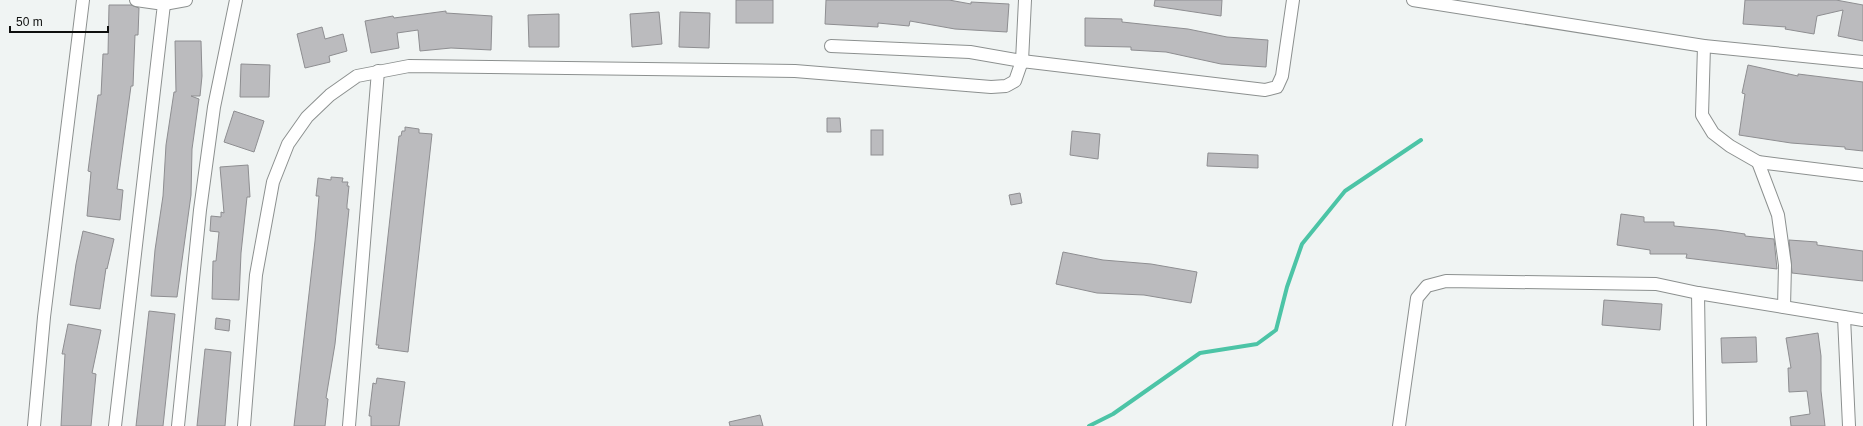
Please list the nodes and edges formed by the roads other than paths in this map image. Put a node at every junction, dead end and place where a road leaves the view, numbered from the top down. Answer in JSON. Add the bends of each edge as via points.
{"nodes":[{"id":1,"x":83,"y":0,"type":"edge"},
{"id":2,"x":136,"y":0,"type":"edge"},
{"id":3,"x":186,"y":0,"type":"edge"},
{"id":4,"x":236,"y":0,"type":"edge"},
{"id":5,"x":1025,"y":0,"type":"edge"},
{"id":6,"x":1294,"y":0,"type":"edge"},
{"id":7,"x":1414,"y":0,"type":"edge"},
{"id":8,"x":164,"y":4,"type":"junction"},
{"id":9,"x":831,"y":46,"type":"dead end"},
{"id":10,"x":1704,"y":46,"type":"junction"},
{"id":11,"x":1022,"y":61,"type":"junction"},
{"id":12,"x":1863,"y":62,"type":"edge"},
{"id":13,"x":378,"y":71,"type":"junction"},
{"id":14,"x":1758,"y":162,"type":"junction"},
{"id":15,"x":1863,"y":175,"type":"edge"},
{"id":16,"x":1698,"y":293,"type":"junction"},
{"id":17,"x":1784,"y":307,"type":"junction"},
{"id":18,"x":1844,"y":317,"type":"junction"},
{"id":19,"x":1863,"y":320,"type":"edge"},
{"id":20,"x":34,"y":426,"type":"edge"},
{"id":21,"x":115,"y":426,"type":"edge"},
{"id":22,"x":178,"y":426,"type":"edge"},
{"id":23,"x":244,"y":426,"type":"edge"},
{"id":24,"x":349,"y":426,"type":"edge"},
{"id":25,"x":1399,"y":426,"type":"edge"},
{"id":26,"x":1700,"y":426,"type":"edge"},
{"id":27,"x":1849,"y":426,"type":"edge"}],
"edges":[{"from":1,"to":20,"type":"street","via":[[45,309]]},
{"from":2,"to":8,"type":"street"},
{"from":3,"to":8,"type":"street"},
{"from":4,"to":22,"type":"street","via":[[213,114],[200,210]]},
{"from":5,"to":11,"type":"street"},
{"from":6,"to":11,"type":"street","via":[[1282,76],[1277,87],[1265,90]]},
{"from":7,"to":10,"type":"street"},
{"from":8,"to":21,"type":"street"},
{"from":9,"to":11,"type":"street","via":[[970,52]]},
{"from":10,"to":12,"type":"street"},
{"from":10,"to":14,"type":"street","via":[[1702,115],[1713,133]]},
{"from":11,"to":13,"type":"street","via":[[1015,81],[1006,86],[991,87],[795,71],[408,66]]},
{"from":13,"to":23,"type":"street","via":[[357,76],[330,95],[307,117],[288,144],[273,182],[256,275]]},
{"from":13,"to":24,"type":"street"},
{"from":14,"to":15,"type":"street"},
{"from":14,"to":17,"type":"street","via":[[1778,215],[1784,265]]},
{"from":16,"to":17,"type":"street"},
{"from":16,"to":25,"type":"street","via":[[1648,283],[1446,281],[1427,286],[1417,298]]},
{"from":16,"to":26,"type":"street"},
{"from":17,"to":18,"type":"street"},
{"from":18,"to":19,"type":"street"},
{"from":18,"to":27,"type":"street"}]}
